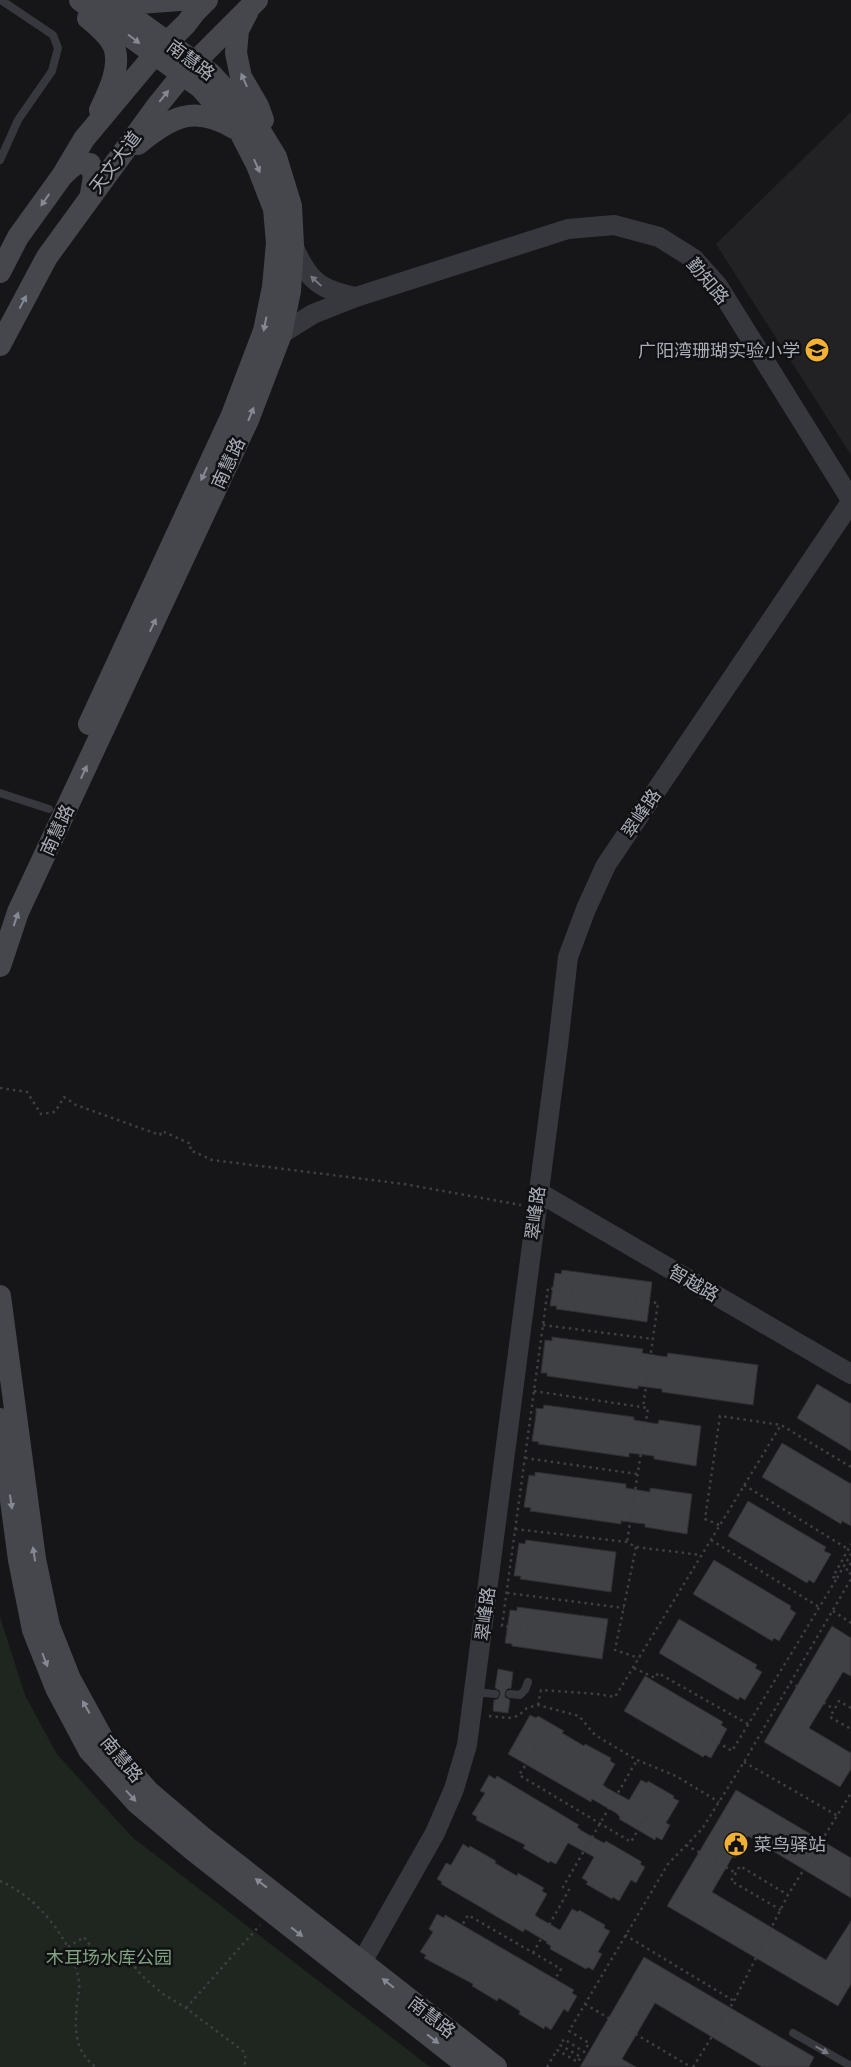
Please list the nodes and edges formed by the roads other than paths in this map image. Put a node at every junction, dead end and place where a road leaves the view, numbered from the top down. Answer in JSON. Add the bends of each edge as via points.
{"nodes":[{"id":1,"x":1,"y":0,"type":"edge"},
{"id":2,"x":69,"y":0,"type":"edge"},
{"id":3,"x":80,"y":0,"type":"edge"},
{"id":4,"x":180,"y":0,"type":"edge"},
{"id":5,"x":207,"y":0,"type":"edge"},
{"id":6,"x":110,"y":1,"type":"edge"},
{"id":7,"x":254,"y":3,"type":"edge"},
{"id":8,"x":161,"y":48,"type":"junction"},
{"id":9,"x":189,"y":68,"type":"junction"},
{"id":10,"x":240,"y":132,"type":"junction"},
{"id":11,"x":84,"y":139,"type":"junction"},
{"id":12,"x":276,"y":156,"type":"junction"},
{"id":13,"x":0,"y":160,"type":"edge"},
{"id":14,"x":114,"y":164,"type":"junction"},
{"id":15,"x":62,"y":176,"type":"junction"},
{"id":16,"x":91,"y":194,"type":"junction"},
{"id":17,"x":292,"y":245,"type":"junction"},
{"id":18,"x":0,"y":272,"type":"edge"},
{"id":19,"x":356,"y":297,"type":"junction"},
{"id":20,"x":281,"y":334,"type":"junction"},
{"id":21,"x":0,"y":345,"type":"edge"},
{"id":22,"x":851,"y":501,"type":"edge"},
{"id":23,"x":0,"y":793,"type":"edge"},
{"id":24,"x":50,"y":809,"type":"junction"},
{"id":25,"x":0,"y":918,"type":"edge"},
{"id":26,"x":0,"y":966,"type":"edge"},
{"id":27,"x":537,"y":1200,"type":"junction"},
{"id":28,"x":0,"y":1296,"type":"edge"},
{"id":29,"x":851,"y":1374,"type":"edge"},
{"id":30,"x":0,"y":1419,"type":"edge"},
{"id":31,"x":528,"y":1682,"type":"dead end"},
{"id":32,"x":475,"y":1692,"type":"junction"},
{"id":33,"x":495,"y":1694,"type":"dead end"},
{"id":34,"x":510,"y":1694,"type":"dead end"},
{"id":35,"x":358,"y":1970,"type":"junction"},
{"id":36,"x":793,"y":2033,"type":"dead end"},
{"id":37,"x":851,"y":2066,"type":"edge"},
{"id":38,"x":469,"y":2067,"type":"edge"},
{"id":39,"x":496,"y":2067,"type":"edge"}],
"edges":[{"from":1,"to":13,"type":"lane","via":[[53,35],[58,48],[52,70],[18,120]]},
{"from":2,"to":11,"type":"main road","via":[[103,31],[115,50],[110,91]]},
{"from":3,"to":8,"type":"main road","name":"南慧路","one_way":true},
{"from":4,"to":6,"type":"main road"},
{"from":5,"to":8,"type":"main road","name":"天文大道"},
{"from":6,"to":8,"type":"main road","name":"南慧路"},
{"from":7,"to":9,"type":"main road","name":"天文大道"},
{"from":12,"to":7,"type":"main road","one_way":true,"via":[[258,106],[241,77],[236,53],[238,30]]},
{"from":8,"to":9,"type":"main road","name":"南慧路"},
{"from":8,"to":11,"type":"main road","name":"天文大道"},
{"from":9,"to":10,"type":"main road","name":"南慧路","via":[[200,87]]},
{"from":9,"to":12,"type":"main road","name":"南慧路","via":[[211,74],[254,121]]},
{"from":14,"to":9,"type":"main road","name":"天文大道","one_way":true},
{"from":10,"to":14,"type":"main road","via":[[219,119],[196,114],[184,116],[159,126]]},
{"from":10,"to":24,"type":"main road","name":"南慧路","one_way":true,"via":[[274,209],[277,243],[264,331],[232,415]]},
{"from":11,"to":15,"type":"main road","name":"天文大道"},
{"from":12,"to":17,"type":"main road","name":"南慧路","via":[[291,206]]},
{"from":14,"to":16,"type":"main road","name":"天文大道"},
{"from":15,"to":16,"type":"main road","via":[[75,164],[90,164],[94,176]]},
{"from":15,"to":18,"type":"main road","name":"天文大道","one_way":true,"via":[[18,237]]},
{"from":21,"to":16,"type":"main road","name":"天文大道","one_way":true,"via":[[47,257]]},
{"from":19,"to":17,"type":"street","one_way":true,"via":[[323,287],[303,269]]},
{"from":17,"to":20,"type":"main road","name":"南慧路","via":[[290,291]]},
{"from":19,"to":20,"type":"street","name":"勤知路","via":[[313,314]]},
{"from":19,"to":22,"type":"street","name":"勤知路","via":[[568,229],[614,225],[659,237],[694,259],[718,286]]},
{"from":26,"to":20,"type":"main road","name":"南慧路","one_way":true,"via":[[18,912],[248,420]]},
{"from":22,"to":27,"type":"street","name":"翠峰路","via":[[606,866],[586,910],[568,957]]},
{"from":23,"to":24,"type":"lane"},
{"from":24,"to":25,"type":"main road","name":"南慧路"},
{"from":27,"to":29,"type":"street","name":"智越路"},
{"from":27,"to":32,"type":"street","name":"翠峰路"},
{"from":35,"to":28,"type":"main road","name":"南慧路","one_way":true,"via":[[149,1792],[104,1741],[70,1679],[50,1626],[35,1559]]},
{"from":30,"to":35,"type":"main road","name":"南慧路","one_way":true,"via":[[19,1560],[34,1630],[56,1688],[89,1750],[137,1803],[192,1850]]},
{"from":31,"to":34,"type":"lane","via":[[520,1695]]},
{"from":32,"to":33,"type":"lane"},
{"from":32,"to":35,"type":"street","name":"翠峰路","via":[[467,1745],[454,1789],[439,1824]]},
{"from":35,"to":38,"type":"main road","name":"南慧路","one_way":true},
{"from":39,"to":35,"type":"main road","name":"南慧路","one_way":true},
{"from":36,"to":37,"type":"lane","one_way":true}]}
